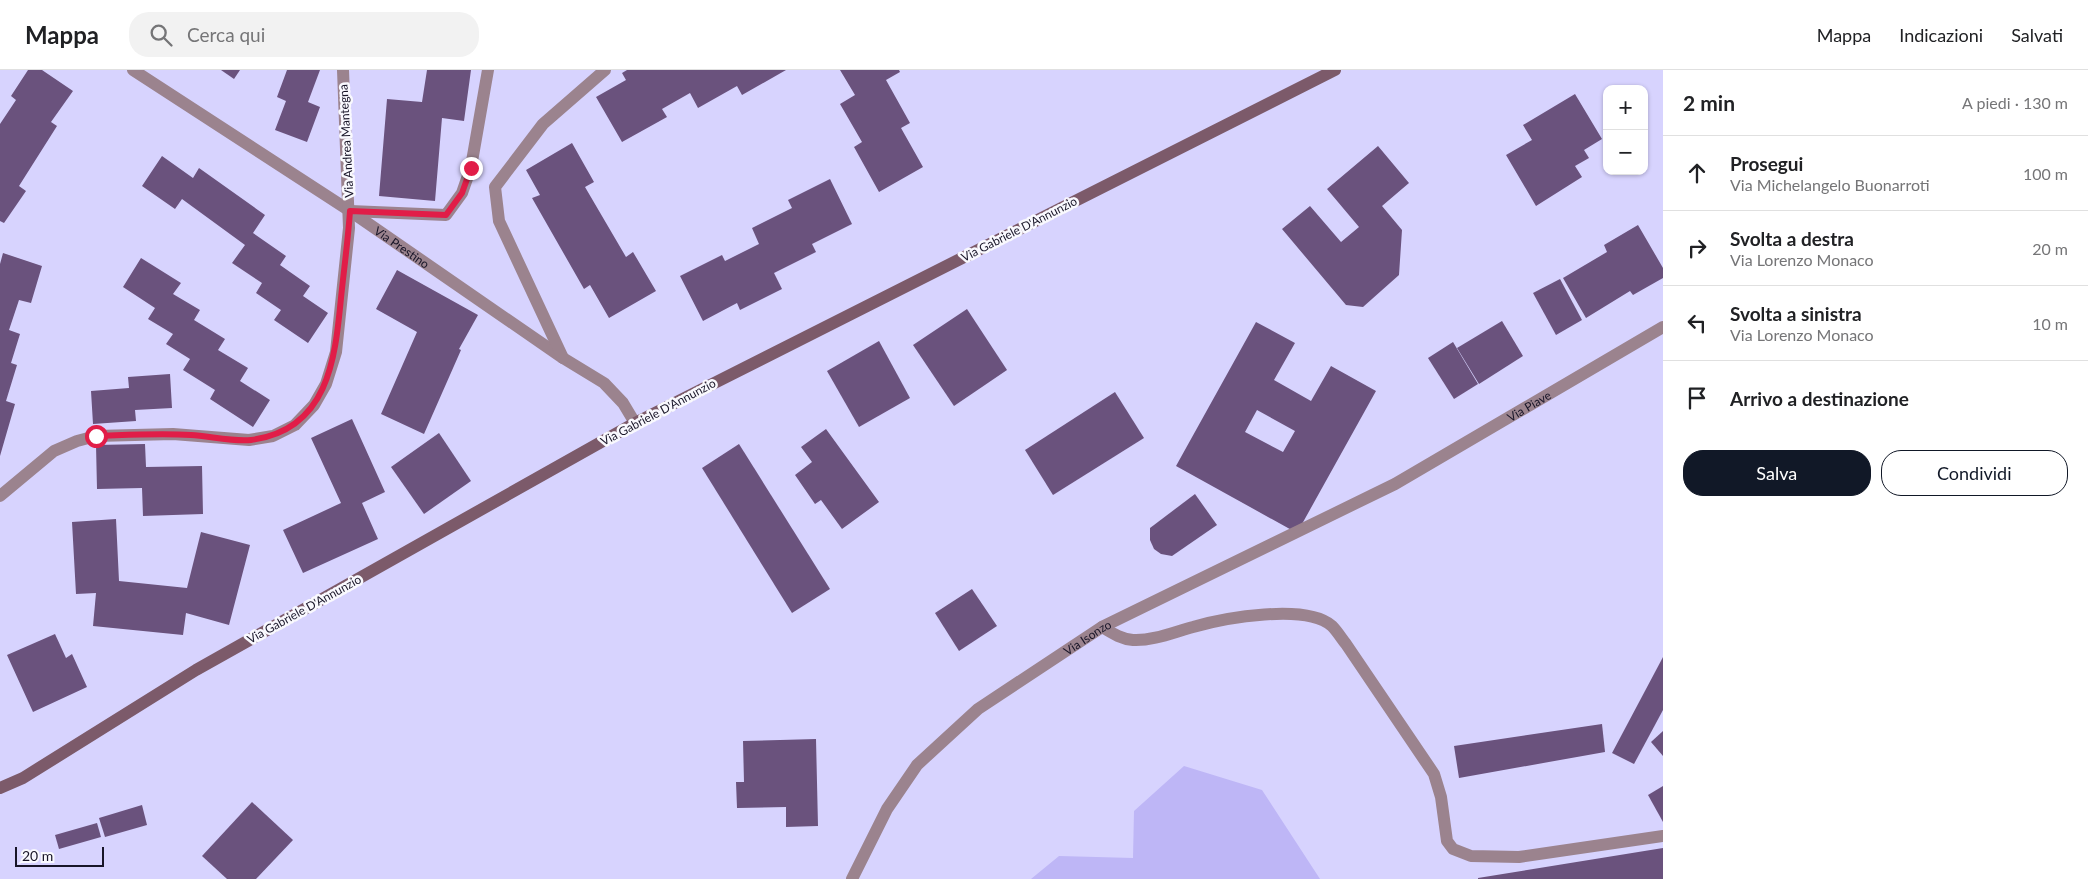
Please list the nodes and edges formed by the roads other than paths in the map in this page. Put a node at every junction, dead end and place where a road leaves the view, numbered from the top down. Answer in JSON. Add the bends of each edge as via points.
{"nodes":[{"id":1,"x":133,"y":70,"type":"edge"},
{"id":2,"x":343,"y":70,"type":"edge"},
{"id":3,"x":488,"y":70,"type":"edge"},
{"id":4,"x":605,"y":70,"type":"edge"},
{"id":5,"x":1335,"y":70,"type":"edge"},
{"id":6,"x":350,"y":211,"type":"junction"},
{"id":7,"x":1663,"y":327,"type":"edge"},
{"id":8,"x":563,"y":358,"type":"junction"},
{"id":9,"x":635,"y":422,"type":"junction"},
{"id":10,"x":1395,"y":484,"type":"joint"},
{"id":11,"x":0,"y":496,"type":"edge"},
{"id":12,"x":1102,"y":626,"type":"junction"},
{"id":13,"x":0,"y":788,"type":"edge"},
{"id":14,"x":1663,"y":836,"type":"edge"},
{"id":15,"x":852,"y":879,"type":"edge"}],
"edges":[{"from":1,"to":6,"type":"street","name":"Via Prestino"},
{"from":2,"to":6,"type":"street","name":"Via Andrea Mantegna"},
{"from":3,"to":6,"type":"street","via":[[471,168],[462,193],[446,215]]},
{"from":4,"to":8,"type":"street","via":[[543,124],[495,186],[499,221]]},
{"from":5,"to":9,"type":"main road","name":"Via Gabriele D'Annunzio"},
{"from":6,"to":8,"type":"street","name":"Via Prestino"},
{"from":6,"to":11,"type":"street","name":"Via Andrea Mantegna","via":[[336,352],[326,384],[314,405],[295,424],[273,436],[249,440],[173,434],[83,439],[54,451]]},
{"from":7,"to":10,"type":"street","name":"Via Piave"},
{"from":8,"to":9,"type":"street","name":"Via Prestino","via":[[604,383]]},
{"from":9,"to":13,"type":"main road","name":"Via Gabriele D'Annunzio","via":[[196,670],[23,778]]},
{"from":10,"to":12,"type":"street","name":"Via Isonzo"},
{"from":12,"to":14,"type":"street","via":[[1121,638],[1134,640],[1151,639],[1216,620],[1286,613],[1315,618],[1331,626],[1434,774],[1441,796],[1447,841],[1453,849],[1471,856],[1519,857]]},
{"from":12,"to":15,"type":"street","name":"Via Isonzo","via":[[978,709],[917,765],[887,809]]}]}
